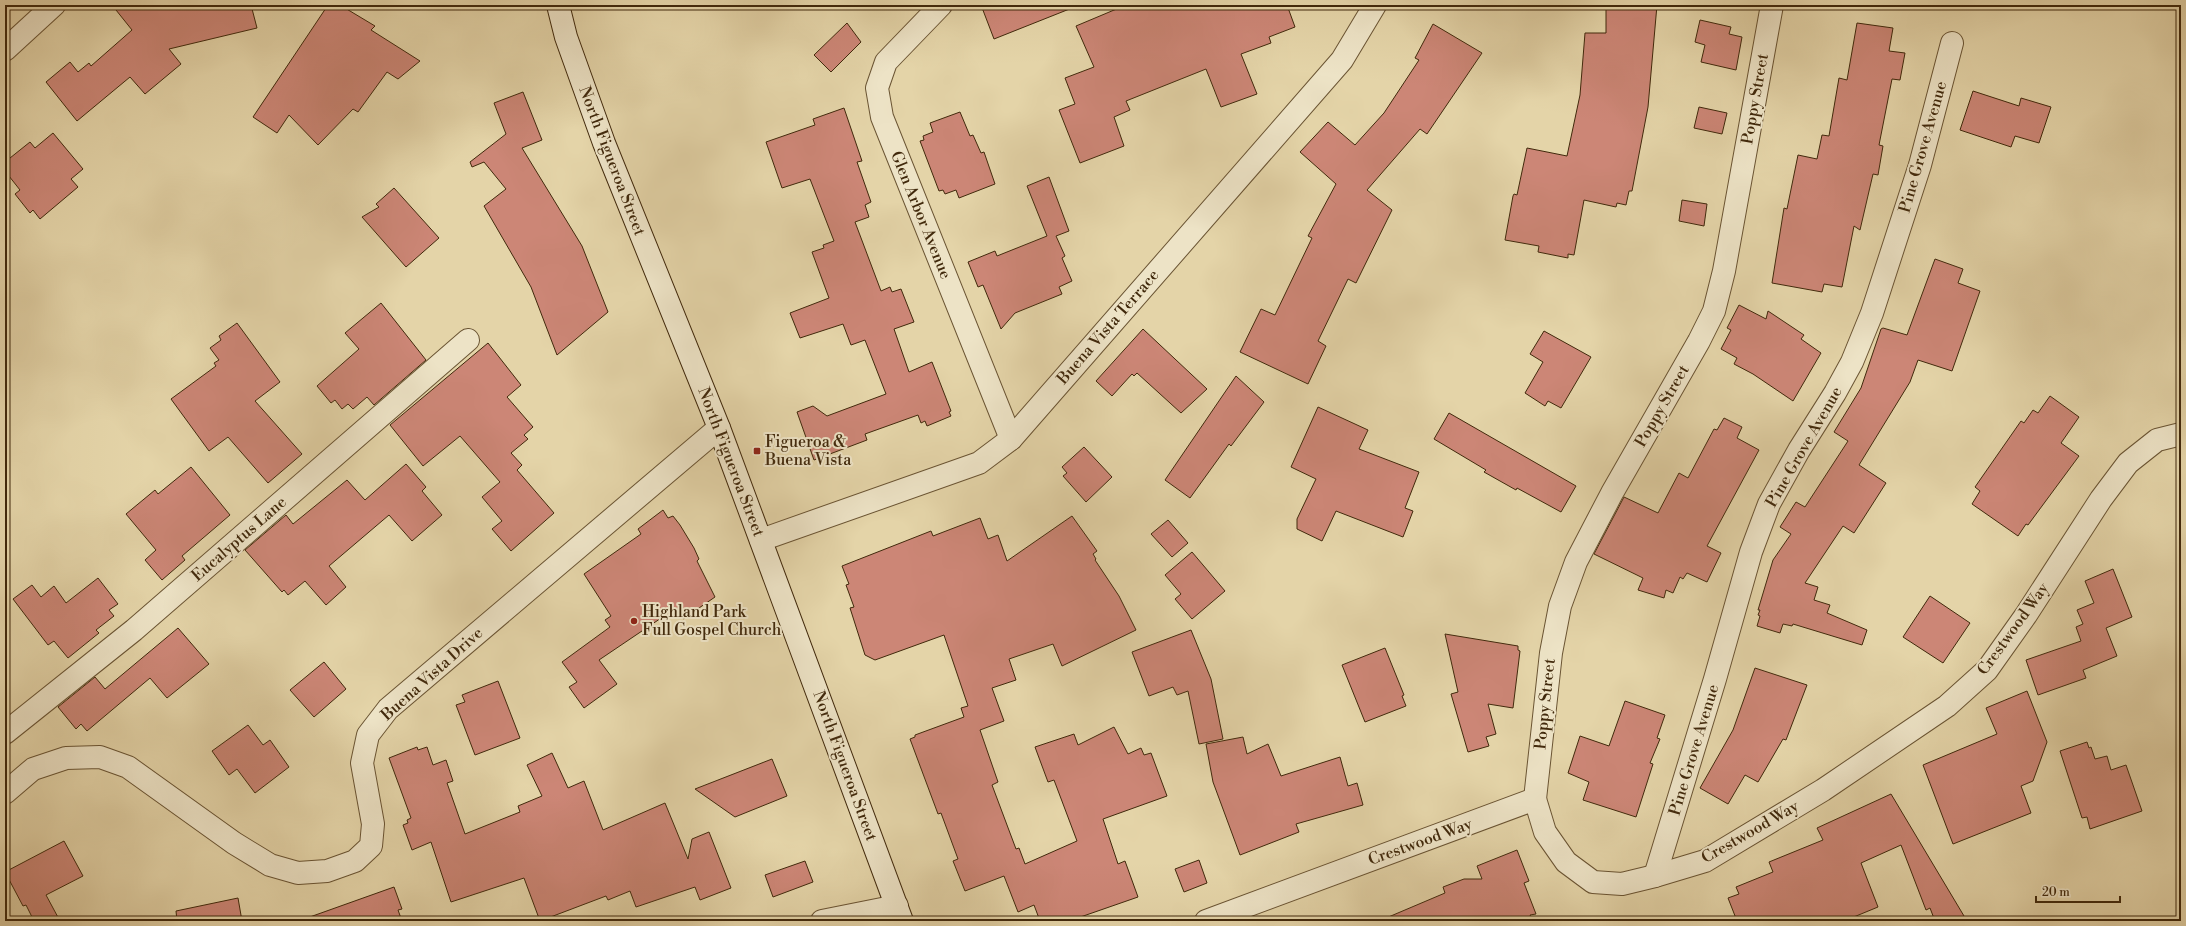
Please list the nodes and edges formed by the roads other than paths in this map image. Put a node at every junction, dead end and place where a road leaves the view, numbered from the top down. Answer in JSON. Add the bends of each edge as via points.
{"nodes":[{"id":1,"x":54,"y":5,"type":"edge"},
{"id":2,"x":558,"y":5,"type":"edge"},
{"id":3,"x":941,"y":5,"type":"edge"},
{"id":4,"x":1375,"y":5,"type":"edge"},
{"id":5,"x":1772,"y":5,"type":"edge"},
{"id":6,"x":1952,"y":43,"type":"dead end"},
{"id":7,"x":5,"y":50,"type":"edge"},
{"id":8,"x":468,"y":340,"type":"dead end"},
{"id":9,"x":719,"y":428,"type":"junction"},
{"id":10,"x":2181,"y":434,"type":"edge"},
{"id":11,"x":1011,"y":439,"type":"junction"},
{"id":12,"x":761,"y":540,"type":"junction"},
{"id":13,"x":5,"y":733,"type":"edge"},
{"id":14,"x":5,"y":793,"type":"edge"},
{"id":15,"x":1535,"y":799,"type":"junction"},
{"id":16,"x":1654,"y":876,"type":"junction"},
{"id":17,"x":900,"y":914,"type":"edge"},
{"id":18,"x":822,"y":921,"type":"edge"},
{"id":19,"x":1206,"y":921,"type":"edge"}],
"edges":[{"from":1,"to":7,"type":"street"},
{"from":2,"to":9,"type":"street","name":"North Figueroa Street","via":[[566,37],[621,187]]},
{"from":3,"to":11,"type":"street","name":"Glen Arbor Avenue","via":[[886,62],[877,88],[882,116]]},
{"from":4,"to":11,"type":"street","name":"Buena Vista Terrace","via":[[1342,60]]},
{"from":5,"to":15,"type":"street","name":"Poppy Street","via":[[1724,270],[1714,311],[1576,562],[1560,606],[1551,653]]},
{"from":6,"to":16,"type":"street","name":"Pine Grove Avenue","via":[[1920,165],[1872,313],[1852,362],[1770,504],[1751,552],[1716,679]]},
{"from":8,"to":13,"type":"street","name":"Eucalyptus Lane","via":[[134,630]]},
{"from":9,"to":12,"type":"street","name":"North Figueroa Street"},
{"from":9,"to":14,"type":"street","name":"Buena Vista Drive","via":[[388,709],[368,735],[362,763],[373,832],[371,846],[355,861],[327,871],[298,873],[270,865],[234,843],[128,767],[100,757],[66,758],[33,769]]},
{"from":10,"to":16,"type":"street","name":"Crestwood Way","via":[[2157,440],[2128,463],[2101,499],[1987,670],[1947,706],[1824,790],[1705,861]]},
{"from":11,"to":12,"type":"street","name":"Buena Vista Terrace","via":[[979,463]]},
{"from":12,"to":17,"type":"street","name":"North Figueroa Street"},
{"from":15,"to":16,"type":"street","name":"Crestwood Way","via":[[1545,832],[1566,862],[1593,882],[1622,884]]},
{"from":15,"to":19,"type":"street","name":"Crestwood Way"},
{"from":17,"to":18,"type":"street"}]}
